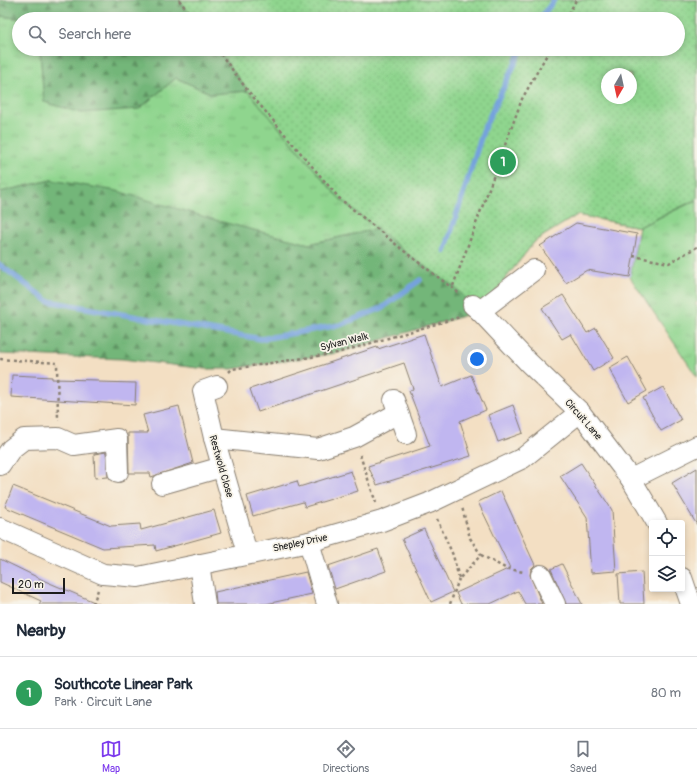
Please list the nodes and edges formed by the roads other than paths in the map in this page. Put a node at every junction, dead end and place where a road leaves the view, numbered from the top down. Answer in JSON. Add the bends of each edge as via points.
{"nodes":[{"id":1,"x":534,"y":270,"type":"dead end"},
{"id":2,"x":217,"y":386,"type":"road end"},
{"id":3,"x":580,"y":412,"type":"junction"},
{"id":4,"x":406,"y":434,"type":"dead end"},
{"id":5,"x":214,"y":438,"type":"junction"},
{"id":6,"x":697,"y":446,"type":"edge"},
{"id":7,"x":0,"y":465,"type":"edge"},
{"id":8,"x":222,"y":467,"type":"junction"},
{"id":9,"x":118,"y":472,"type":"dead end"},
{"id":10,"x":631,"y":479,"type":"junction"},
{"id":11,"x":162,"y":484,"type":"dead end"},
{"id":12,"x":655,"y":520,"type":"edge"},
{"id":13,"x":0,"y":528,"type":"edge"},
{"id":14,"x":309,"y":542,"type":"junction"},
{"id":15,"x":247,"y":553,"type":"junction"},
{"id":16,"x":198,"y":564,"type":"junction"},
{"id":17,"x":541,"y":575,"type":"road end"},
{"id":18,"x":685,"y":588,"type":"edge"},
{"id":19,"x":205,"y":604,"type":"edge"},
{"id":20,"x":328,"y":604,"type":"edge"},
{"id":21,"x":555,"y":604,"type":"edge"},
{"id":22,"x":690,"y":604,"type":"edge"}],
"edges":[{"from":1,"to":3,"type":"street","name":"Circuit Lane","via":[[476,308]]},
{"from":2,"to":5,"type":"street","name":"Restwold Close","via":[[203,391]]},
{"from":3,"to":10,"type":"street","name":"Circuit Lane"},
{"from":3,"to":14,"type":"street","name":"Shepley Drive","via":[[523,458],[429,503],[382,521]]},
{"from":4,"to":5,"type":"street","via":[[396,406],[354,437],[318,449]]},
{"from":5,"to":8,"type":"street","name":"Restwold Close"},
{"from":6,"to":10,"type":"street"},
{"from":7,"to":9,"type":"street","via":[[11,449],[24,439],[58,438],[74,445],[117,439]]},
{"from":8,"to":11,"type":"street"},
{"from":8,"to":15,"type":"street","name":"Restwold Close"},
{"from":10,"to":12,"type":"street","name":"Circuit Lane"},
{"from":13,"to":16,"type":"street","name":"Shepley Drive","via":[[103,574],[138,577]]},
{"from":14,"to":15,"type":"street","name":"Shepley Drive"},
{"from":14,"to":20,"type":"street"},
{"from":15,"to":16,"type":"street","name":"Shepley Drive"},
{"from":16,"to":19,"type":"street"},
{"from":17,"to":21,"type":"street"},
{"from":18,"to":22,"type":"street"}]}
